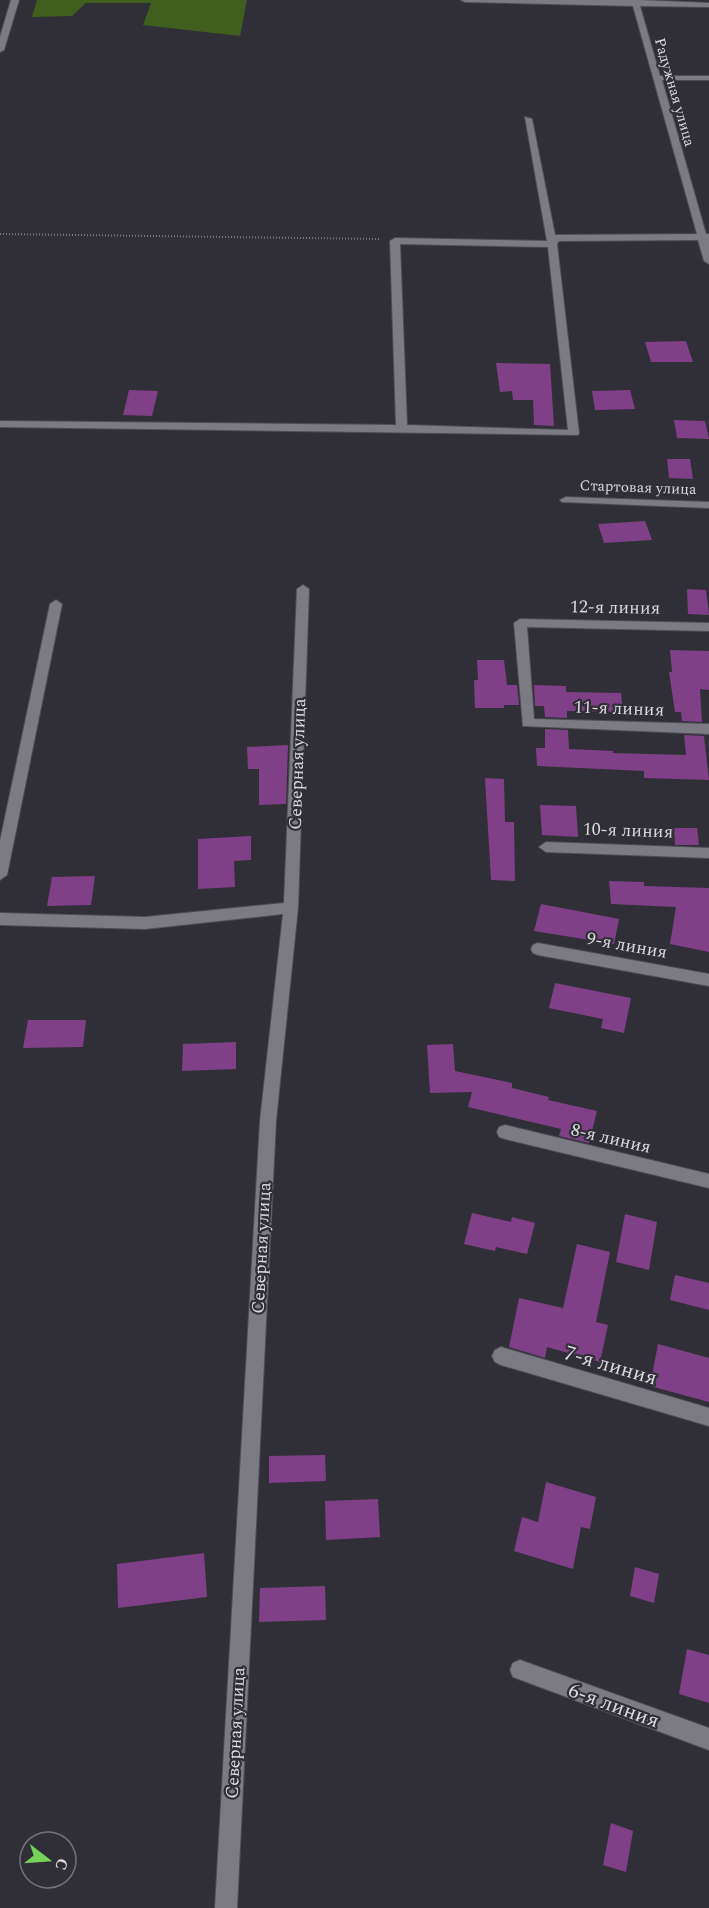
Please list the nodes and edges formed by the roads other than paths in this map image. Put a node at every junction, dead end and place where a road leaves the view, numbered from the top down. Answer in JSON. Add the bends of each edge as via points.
{"nodes":[{"id":1,"x":15,"y":0,"type":"edge"},
{"id":2,"x":465,"y":0,"type":"edge"},
{"id":3,"x":635,"y":2,"type":"edge"},
{"id":4,"x":709,"y":5,"type":"edge"},
{"id":5,"x":0,"y":50,"type":"edge"},
{"id":6,"x":657,"y":78,"type":"junction"},
{"id":7,"x":709,"y":78,"type":"edge"},
{"id":8,"x":528,"y":119,"type":"dead end"},
{"id":9,"x":706,"y":237,"type":"edge"},
{"id":10,"x":552,"y":244,"type":"junction"},
{"id":11,"x":709,"y":261,"type":"edge"},
{"id":12,"x":0,"y":424,"type":"edge"},
{"id":13,"x":402,"y":428,"type":"junction"},
{"id":14,"x":566,"y":500,"type":"dead end"},
{"id":15,"x":709,"y":505,"type":"edge"},
{"id":16,"x":303,"y":589,"type":"dead end"},
{"id":17,"x":56,"y":604,"type":"dead end"},
{"id":18,"x":709,"y":627,"type":"edge"},
{"id":19,"x":528,"y":723,"type":"joint"},
{"id":20,"x":709,"y":729,"type":"edge"},
{"id":21,"x":546,"y":847,"type":"dead end"},
{"id":22,"x":709,"y":853,"type":"edge"},
{"id":23,"x":0,"y":875,"type":"edge"},
{"id":24,"x":291,"y":908,"type":"junction"},
{"id":25,"x":0,"y":919,"type":"edge"},
{"id":26,"x":538,"y":949,"type":"dead end"},
{"id":27,"x":709,"y":980,"type":"edge"},
{"id":28,"x":504,"y":1132,"type":"dead end"},
{"id":29,"x":709,"y":1181,"type":"edge"},
{"id":30,"x":501,"y":1356,"type":"dead end"},
{"id":31,"x":709,"y":1417,"type":"edge"},
{"id":32,"x":520,"y":1670,"type":"dead end"},
{"id":33,"x":709,"y":1739,"type":"edge"},
{"id":34,"x":226,"y":1908,"type":"edge"}],
"edges":[{"from":1,"to":5,"type":"street"},
{"from":2,"to":3,"type":"street"},
{"from":3,"to":4,"type":"street"},
{"from":3,"to":6,"type":"street","name":"Радужная улица"},
{"from":6,"to":7,"type":"street"},
{"from":6,"to":9,"type":"street","name":"Радужная улица"},
{"from":8,"to":10,"type":"street"},
{"from":9,"to":10,"type":"street","via":[[568,237],[556,238]]},
{"from":9,"to":11,"type":"street","name":"Радужная улица"},
{"from":10,"to":13,"type":"street","via":[[395,241]]},
{"from":10,"to":13,"type":"street","via":[[574,433]]},
{"from":12,"to":13,"type":"street"},
{"from":14,"to":15,"type":"street","name":"Стартовая улица"},
{"from":16,"to":24,"type":"street","name":"Северная улица"},
{"from":17,"to":23,"type":"street"},
{"from":18,"to":19,"type":"street","name":"12-я линия","via":[[520,623]]},
{"from":19,"to":20,"type":"street","name":"11-я линия"},
{"from":21,"to":22,"type":"street","name":"10-я линия"},
{"from":24,"to":25,"type":"street","via":[[145,923]]},
{"from":24,"to":34,"type":"street","name":"Северная улица","via":[[268,1121]]},
{"from":26,"to":27,"type":"street","name":"9-я линия"},
{"from":28,"to":29,"type":"street","name":"8-я линия"},
{"from":30,"to":31,"type":"street","name":"7-я линия"},
{"from":32,"to":33,"type":"street","name":"6-я линия"}]}
